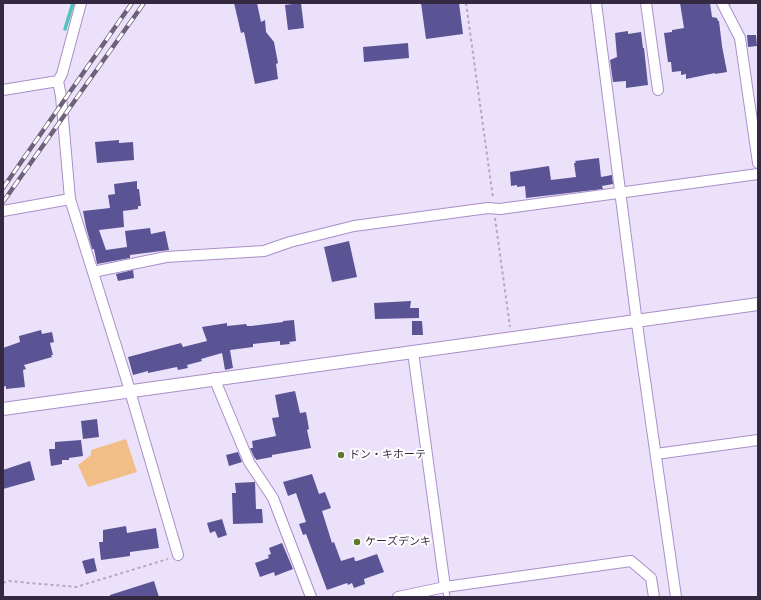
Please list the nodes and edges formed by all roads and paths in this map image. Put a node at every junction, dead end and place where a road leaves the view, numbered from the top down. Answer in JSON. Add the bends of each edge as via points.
{"nodes":[{"id":1,"x":81,"y":3,"type":"edge"},
{"id":2,"x":466,"y":3,"type":"edge"},
{"id":3,"x":596,"y":3,"type":"edge"},
{"id":4,"x":646,"y":3,"type":"edge"},
{"id":5,"x":723,"y":3,"type":"edge"},
{"id":6,"x":58,"y":81,"type":"junction"},
{"id":7,"x":3,"y":90,"type":"edge"},
{"id":8,"x":658,"y":90,"type":"dead end"},
{"id":9,"x":758,"y":163,"type":"edge"},
{"id":10,"x":758,"y":174,"type":"edge"},
{"id":11,"x":621,"y":193,"type":"junction"},
{"id":12,"x":70,"y":199,"type":"junction"},
{"id":13,"x":494,"y":208,"type":"junction"},
{"id":14,"x":3,"y":211,"type":"edge"},
{"id":15,"x":93,"y":272,"type":"junction"},
{"id":16,"x":758,"y":304,"type":"edge"},
{"id":17,"x":637,"y":321,"type":"junction"},
{"id":18,"x":512,"y":338,"type":"junction"},
{"id":19,"x":413,"y":352,"type":"junction"},
{"id":20,"x":214,"y":378,"type":"junction"},
{"id":21,"x":129,"y":391,"type":"junction"},
{"id":22,"x":3,"y":409,"type":"edge"},
{"id":23,"x":758,"y":440,"type":"edge"},
{"id":24,"x":656,"y":454,"type":"junction"},
{"id":25,"x":178,"y":555,"type":"joint"},
{"id":26,"x":3,"y":583,"type":"edge"},
{"id":27,"x":446,"y":592,"type":"edge"},
{"id":28,"x":311,"y":597,"type":"edge"},
{"id":29,"x":398,"y":597,"type":"edge"},
{"id":30,"x":654,"y":597,"type":"edge"},
{"id":31,"x":676,"y":597,"type":"edge"}],
"edges":[{"from":1,"to":6,"type":"street"},
{"from":2,"to":13,"type":"path"},
{"from":3,"to":11,"type":"street"},
{"from":4,"to":8,"type":"street"},
{"from":5,"to":9,"type":"street","via":[[740,38]]},
{"from":6,"to":7,"type":"street"},
{"from":6,"to":12,"type":"street"},
{"from":10,"to":11,"type":"street"},
{"from":11,"to":13,"type":"street"},
{"from":11,"to":17,"type":"street"},
{"from":12,"to":14,"type":"street"},
{"from":12,"to":15,"type":"street"},
{"from":13,"to":15,"type":"street","via":[[354,226],[264,251],[166,257]]},
{"from":13,"to":18,"type":"path"},
{"from":15,"to":21,"type":"street"},
{"from":16,"to":17,"type":"street"},
{"from":17,"to":18,"type":"street"},
{"from":17,"to":24,"type":"street"},
{"from":18,"to":19,"type":"street"},
{"from":19,"to":20,"type":"street"},
{"from":19,"to":27,"type":"street"},
{"from":20,"to":21,"type":"street"},
{"from":20,"to":28,"type":"street","via":[[249,462],[273,498]]},
{"from":21,"to":22,"type":"street"},
{"from":21,"to":25,"type":"street"},
{"from":23,"to":24,"type":"street"},
{"from":24,"to":31,"type":"street"},
{"from":25,"to":26,"type":"path","via":[[76,587],[8,581]]},
{"from":27,"to":29,"type":"street"},
{"from":27,"to":30,"type":"street","via":[[631,561],[651,578]]}]}
